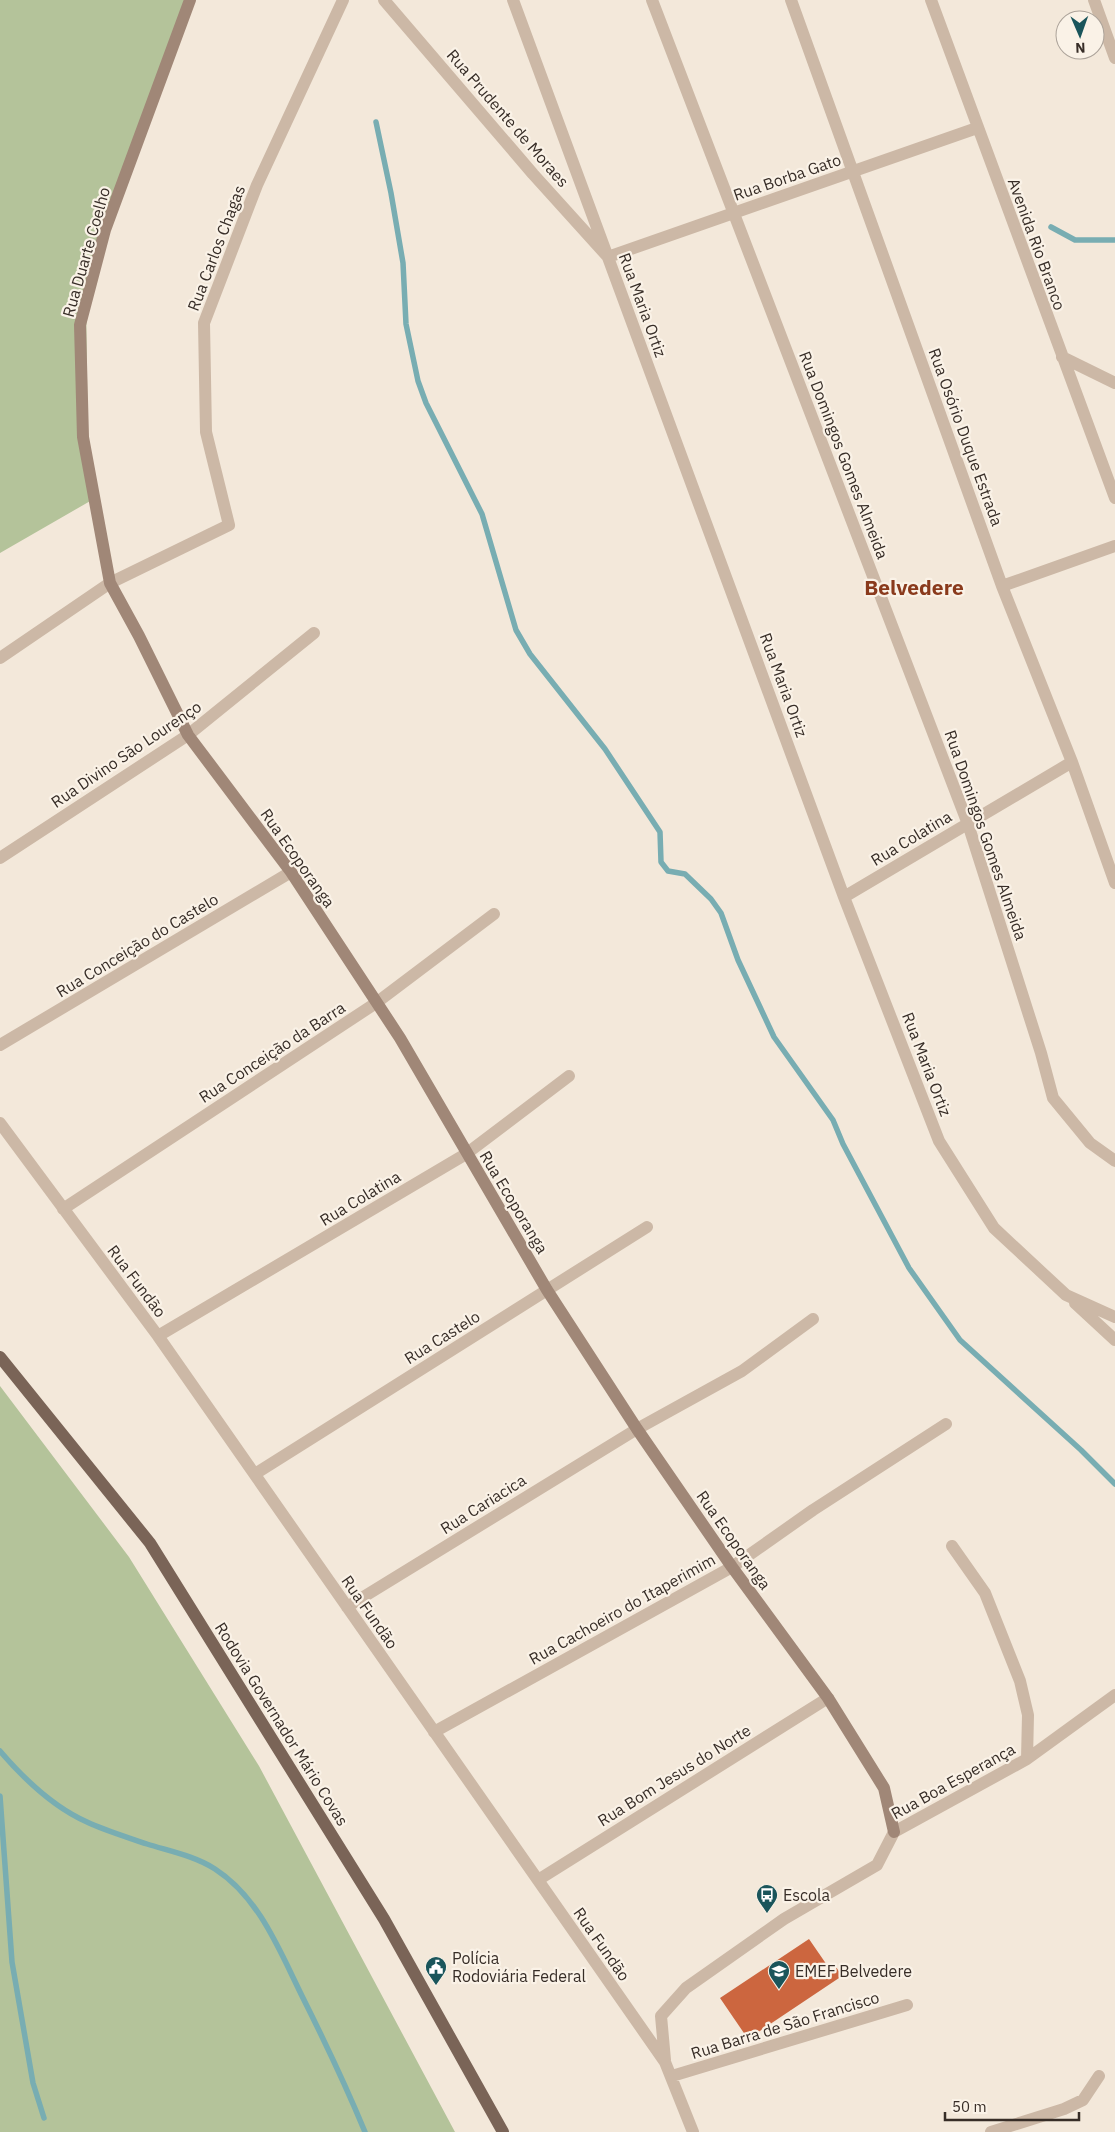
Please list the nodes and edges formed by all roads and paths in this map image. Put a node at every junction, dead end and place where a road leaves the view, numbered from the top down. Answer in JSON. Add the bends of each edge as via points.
{"nodes":[{"id":1,"x":190,"y":0,"type":"edge"},
{"id":2,"x":343,"y":0,"type":"edge"},
{"id":3,"x":384,"y":0,"type":"edge"},
{"id":4,"x":513,"y":0,"type":"edge"},
{"id":5,"x":652,"y":0,"type":"edge"},
{"id":6,"x":792,"y":0,"type":"edge"},
{"id":7,"x":931,"y":0,"type":"edge"},
{"id":8,"x":1094,"y":0,"type":"edge"},
{"id":9,"x":1115,"y":58,"type":"edge"},
{"id":10,"x":978,"y":128,"type":"junction"},
{"id":11,"x":853,"y":171,"type":"junction"},
{"id":12,"x":734,"y":213,"type":"junction"},
{"id":13,"x":608,"y":257,"type":"junction"},
{"id":14,"x":1062,"y":358,"type":"junction"},
{"id":15,"x":1115,"y":383,"type":"edge"},
{"id":16,"x":1115,"y":498,"type":"edge"},
{"id":17,"x":1115,"y":546,"type":"edge"},
{"id":18,"x":110,"y":583,"type":"junction"},
{"id":19,"x":1002,"y":586,"type":"junction"},
{"id":20,"x":314,"y":633,"type":"dead end"},
{"id":21,"x":0,"y":658,"type":"edge"},
{"id":22,"x":188,"y":735,"type":"junction"},
{"id":23,"x":1072,"y":762,"type":"junction"},
{"id":24,"x":968,"y":824,"type":"junction"},
{"id":25,"x":0,"y":858,"type":"edge"},
{"id":26,"x":291,"y":872,"type":"junction"},
{"id":27,"x":1115,"y":883,"type":"edge"},
{"id":28,"x":844,"y":897,"type":"junction"},
{"id":29,"x":494,"y":914,"type":"dead end"},
{"id":30,"x":376,"y":1003,"type":"junction"},
{"id":31,"x":0,"y":1045,"type":"edge"},
{"id":32,"x":570,"y":1076,"type":"dead end"},
{"id":33,"x":0,"y":1123,"type":"edge"},
{"id":34,"x":466,"y":1154,"type":"junction"},
{"id":35,"x":1115,"y":1161,"type":"edge"},
{"id":36,"x":63,"y":1209,"type":"junction"},
{"id":37,"x":647,"y":1227,"type":"dead end"},
{"id":38,"x":546,"y":1290,"type":"junction"},
{"id":39,"x":1066,"y":1295,"type":"junction"},
{"id":40,"x":1115,"y":1317,"type":"edge"},
{"id":41,"x":813,"y":1319,"type":"dead end"},
{"id":42,"x":158,"y":1336,"type":"junction"},
{"id":43,"x":1115,"y":1340,"type":"edge"},
{"id":44,"x":0,"y":1357,"type":"edge"},
{"id":45,"x":946,"y":1424,"type":"dead end"},
{"id":46,"x":637,"y":1429,"type":"junction"},
{"id":47,"x":255,"y":1474,"type":"junction"},
{"id":48,"x":952,"y":1546,"type":"dead end"},
{"id":49,"x":732,"y":1567,"type":"junction"},
{"id":50,"x":347,"y":1606,"type":"junction"},
{"id":51,"x":1115,"y":1695,"type":"edge"},
{"id":52,"x":828,"y":1698,"type":"junction"},
{"id":53,"x":434,"y":1732,"type":"junction"},
{"id":54,"x":1027,"y":1759,"type":"junction"},
{"id":55,"x":894,"y":1832,"type":"junction"},
{"id":56,"x":538,"y":1880,"type":"junction"},
{"id":57,"x":907,"y":2005,"type":"dead end"},
{"id":58,"x":665,"y":2062,"type":"junction"},
{"id":59,"x":672,"y":2076,"type":"junction"},
{"id":60,"x":1099,"y":2076,"type":"dead end"},
{"id":61,"x":503,"y":2132,"type":"edge"},
{"id":62,"x":693,"y":2132,"type":"edge"},
{"id":63,"x":991,"y":2132,"type":"edge"}],
"edges":[{"from":1,"to":18,"type":"street","name":"Rua Duarte Coelho","via":[[105,230],[80,325],[83,437]]},
{"from":2,"to":18,"type":"street","name":"Rua Carlos Chagas","via":[[258,185],[204,324],[206,432],[229,525]]},
{"from":3,"to":13,"type":"street","name":"Rua Prudente de Moraes"},
{"from":4,"to":13,"type":"street","name":"Rua Maria Ortiz"},
{"from":5,"to":12,"type":"street","name":"Rua Domingos Gomes Almeida"},
{"from":6,"to":11,"type":"street","name":"Rua Osório Duque Estrada"},
{"from":7,"to":10,"type":"street","name":"Avenida Rio Branco"},
{"from":8,"to":9,"type":"street"},
{"from":10,"to":11,"type":"street","name":"Rua Borba Gato"},
{"from":10,"to":14,"type":"street","name":"Avenida Rio Branco"},
{"from":11,"to":12,"type":"street","name":"Rua Borba Gato"},
{"from":11,"to":19,"type":"street","name":"Rua Osório Duque Estrada"},
{"from":12,"to":13,"type":"street","name":"Rua Borba Gato"},
{"from":12,"to":24,"type":"street","name":"Rua Domingos Gomes Almeida"},
{"from":13,"to":28,"type":"street","name":"Rua Maria Ortiz"},
{"from":14,"to":15,"type":"street"},
{"from":14,"to":16,"type":"street","name":"Avenida Rio Branco"},
{"from":17,"to":19,"type":"street"},
{"from":18,"to":21,"type":"street"},
{"from":18,"to":22,"type":"street","name":"Rua Ecoporanga"},
{"from":19,"to":23,"type":"street","name":"Rua Osório Duque Estrada"},
{"from":20,"to":22,"type":"street","name":"Rua Divino São Lourenço"},
{"from":22,"to":25,"type":"street","name":"Rua Divino São Lourenço"},
{"from":22,"to":26,"type":"street","name":"Rua Ecoporanga"},
{"from":23,"to":24,"type":"street","name":"Rua Colatina"},
{"from":23,"to":27,"type":"street","name":"Rua Osório Duque Estrada"},
{"from":24,"to":28,"type":"street","name":"Rua Colatina"},
{"from":24,"to":35,"type":"street","name":"Rua Domingos Gomes Almeida","via":[[1053,1098],[1090,1143]]},
{"from":26,"to":30,"type":"street","name":"Rua Ecoporanga"},
{"from":26,"to":31,"type":"street","name":"Rua Conceição do Castelo"},
{"from":28,"to":39,"type":"street","name":"Rua Maria Ortiz","via":[[939,1141],[994,1228]]},
{"from":29,"to":30,"type":"street","name":"Rua Conceição da Barra"},
{"from":30,"to":34,"type":"street","name":"Rua Ecoporanga","via":[[400,1038]]},
{"from":30,"to":36,"type":"street","name":"Rua Conceição da Barra"},
{"from":32,"to":34,"type":"street","name":"Rua Colatina"},
{"from":33,"to":36,"type":"street","name":"Rua Fundão"},
{"from":34,"to":38,"type":"street","name":"Rua Ecoporanga"},
{"from":34,"to":42,"type":"street","name":"Rua Colatina"},
{"from":36,"to":42,"type":"street","name":"Rua Fundão"},
{"from":37,"to":38,"type":"street","name":"Rua Castelo"},
{"from":38,"to":46,"type":"street","name":"Rua Ecoporanga"},
{"from":38,"to":47,"type":"street","name":"Rua Castelo"},
{"from":39,"to":40,"type":"street","name":"Rua Maria Ortiz"},
{"from":39,"to":43,"type":"street"},
{"from":41,"to":46,"type":"street","name":"Rua Cariacica","via":[[742,1371]]},
{"from":42,"to":47,"type":"street","name":"Rua Fundão"},
{"from":44,"to":61,"type":"main road","name":"Rodovia Governador Mário Covas","via":[[150,1543],[384,1919]]},
{"from":45,"to":49,"type":"street","name":"Rua Cachoeiro do Itaperimim"},
{"from":46,"to":49,"type":"street","name":"Rua Ecoporanga"},
{"from":46,"to":50,"type":"street","name":"Rua Cariacica"},
{"from":47,"to":50,"type":"street","name":"Rua Fundão"},
{"from":48,"to":54,"type":"street","via":[[985,1592],[1020,1681],[1028,1715]]},
{"from":49,"to":52,"type":"street","name":"Rua Ecoporanga"},
{"from":49,"to":53,"type":"street","name":"Rua Cachoeiro do Itaperimim"},
{"from":50,"to":53,"type":"street","name":"Rua Fundão"},
{"from":51,"to":54,"type":"street","name":"Rua Boa Esperança"},
{"from":52,"to":55,"type":"street","name":"Rua Ecoporanga","via":[[884,1788]]},
{"from":52,"to":56,"type":"street","name":"Rua Bom Jesus do Norte"},
{"from":53,"to":56,"type":"street","name":"Rua Fundão"},
{"from":54,"to":55,"type":"street","name":"Rua Boa Esperança"},
{"from":55,"to":58,"type":"street","name":"Rua Boa Esperança","via":[[877,1865],[784,1919],[686,1988],[660,2016]]},
{"from":56,"to":58,"type":"street","name":"Rua Fundão"},
{"from":57,"to":59,"type":"street","name":"Rua Barra de São Francisco"},
{"from":58,"to":59,"type":"street","name":"Rua Fundão"},
{"from":59,"to":62,"type":"street","name":"Rua Fundão"},
{"from":60,"to":63,"type":"street","via":[[1083,2100]]}]}
